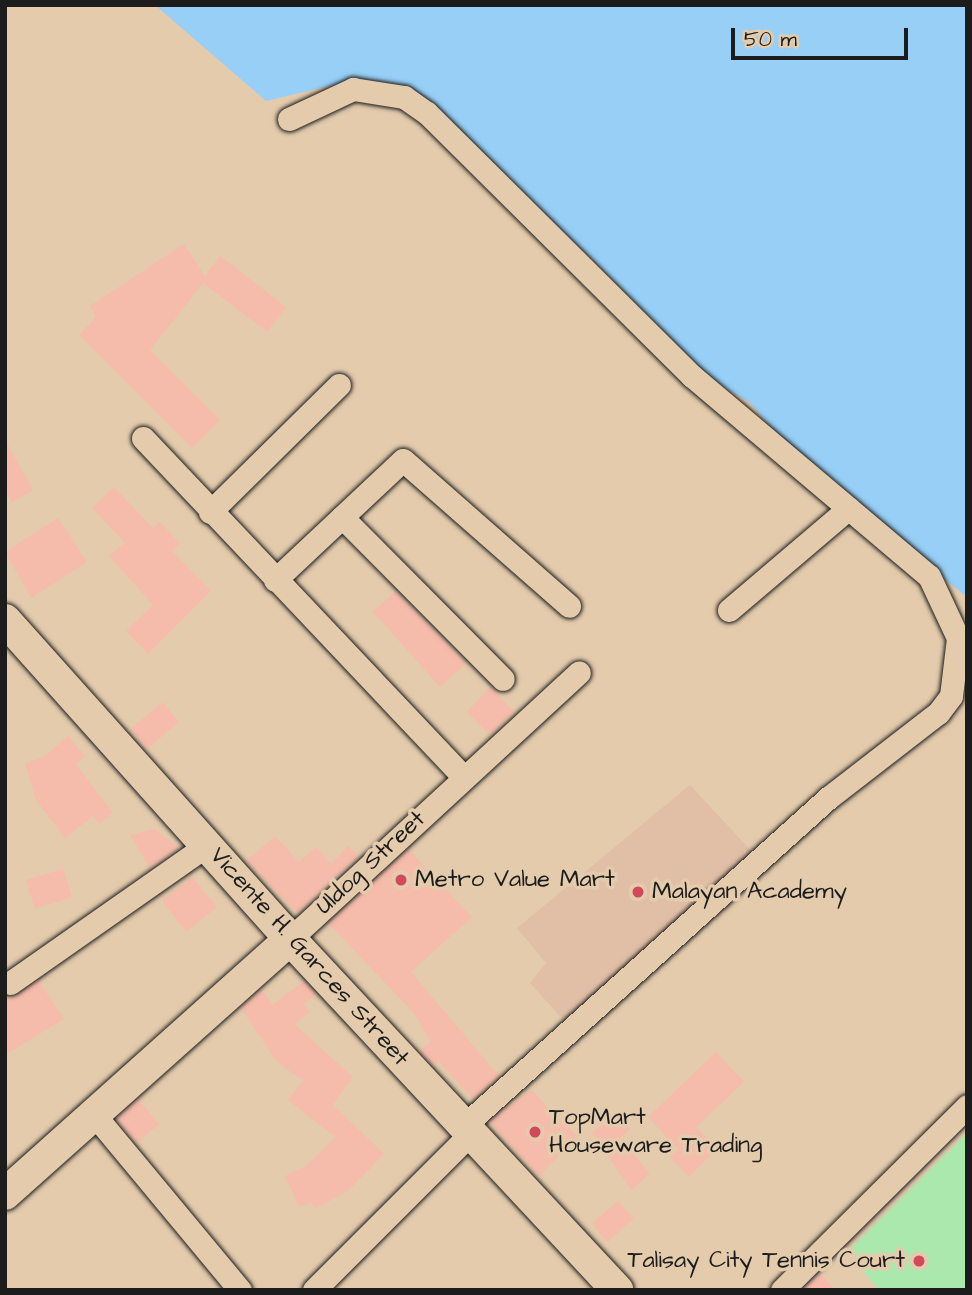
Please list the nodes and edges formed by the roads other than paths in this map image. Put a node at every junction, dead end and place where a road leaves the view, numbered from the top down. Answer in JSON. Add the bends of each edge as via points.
{"nodes":[{"id":1,"x":289,"y":119,"type":"dead end"},
{"id":2,"x":339,"y":385,"type":"dead end"},
{"id":3,"x":143,"y":438,"type":"dead end"},
{"id":4,"x":849,"y":508,"type":"junction"},
{"id":5,"x":209,"y":512,"type":"junction"},
{"id":6,"x":342,"y":517,"type":"junction"},
{"id":7,"x":275,"y":580,"type":"junction"},
{"id":8,"x":569,"y":607,"type":"dead end"},
{"id":9,"x":729,"y":610,"type":"dead end"},
{"id":10,"x":5,"y":620,"type":"edge"},
{"id":11,"x":579,"y":672,"type":"dead end"},
{"id":12,"x":503,"y":678,"type":"dead end"},
{"id":13,"x":463,"y":776,"type":"junction"},
{"id":14,"x":207,"y":845,"type":"junction"},
{"id":15,"x":290,"y":939,"type":"junction"},
{"id":16,"x":10,"y":984,"type":"dead end"},
{"id":17,"x":967,"y":1106,"type":"edge"},
{"id":18,"x":97,"y":1118,"type":"junction"},
{"id":19,"x":468,"y":1130,"type":"junction"},
{"id":20,"x":5,"y":1194,"type":"edge"},
{"id":21,"x":240,"y":1290,"type":"edge"},
{"id":22,"x":314,"y":1290,"type":"edge"},
{"id":23,"x":617,"y":1290,"type":"edge"},
{"id":24,"x":782,"y":1290,"type":"edge"}],
"edges":[{"from":1,"to":4,"type":"street","via":[[353,89],[404,97],[692,376]]},
{"from":2,"to":5,"type":"street"},
{"from":3,"to":5,"type":"street"},
{"from":4,"to":9,"type":"street"},
{"from":4,"to":19,"type":"street","via":[[929,576],[951,614],[958,638],[951,696],[938,713],[828,798]]},
{"from":5,"to":7,"type":"street"},
{"from":6,"to":7,"type":"street"},
{"from":6,"to":8,"type":"street","via":[[403,460]]},
{"from":6,"to":12,"type":"street"},
{"from":7,"to":13,"type":"street"},
{"from":10,"to":14,"type":"street","name":"Vicente H. Garces Street"},
{"from":11,"to":13,"type":"street","name":"Uldog Street"},
{"from":13,"to":15,"type":"street","name":"Uldog Street"},
{"from":14,"to":15,"type":"street","name":"Vicente H. Garces Street"},
{"from":14,"to":16,"type":"street"},
{"from":15,"to":18,"type":"street","name":"Uldog Street"},
{"from":15,"to":19,"type":"street","name":"Vicente H. Garces Street"},
{"from":17,"to":24,"type":"street"},
{"from":18,"to":20,"type":"street","name":"Uldog Street"},
{"from":18,"to":21,"type":"street"},
{"from":19,"to":22,"type":"street"},
{"from":19,"to":23,"type":"street","name":"Vicente H. Garces Street"}]}
